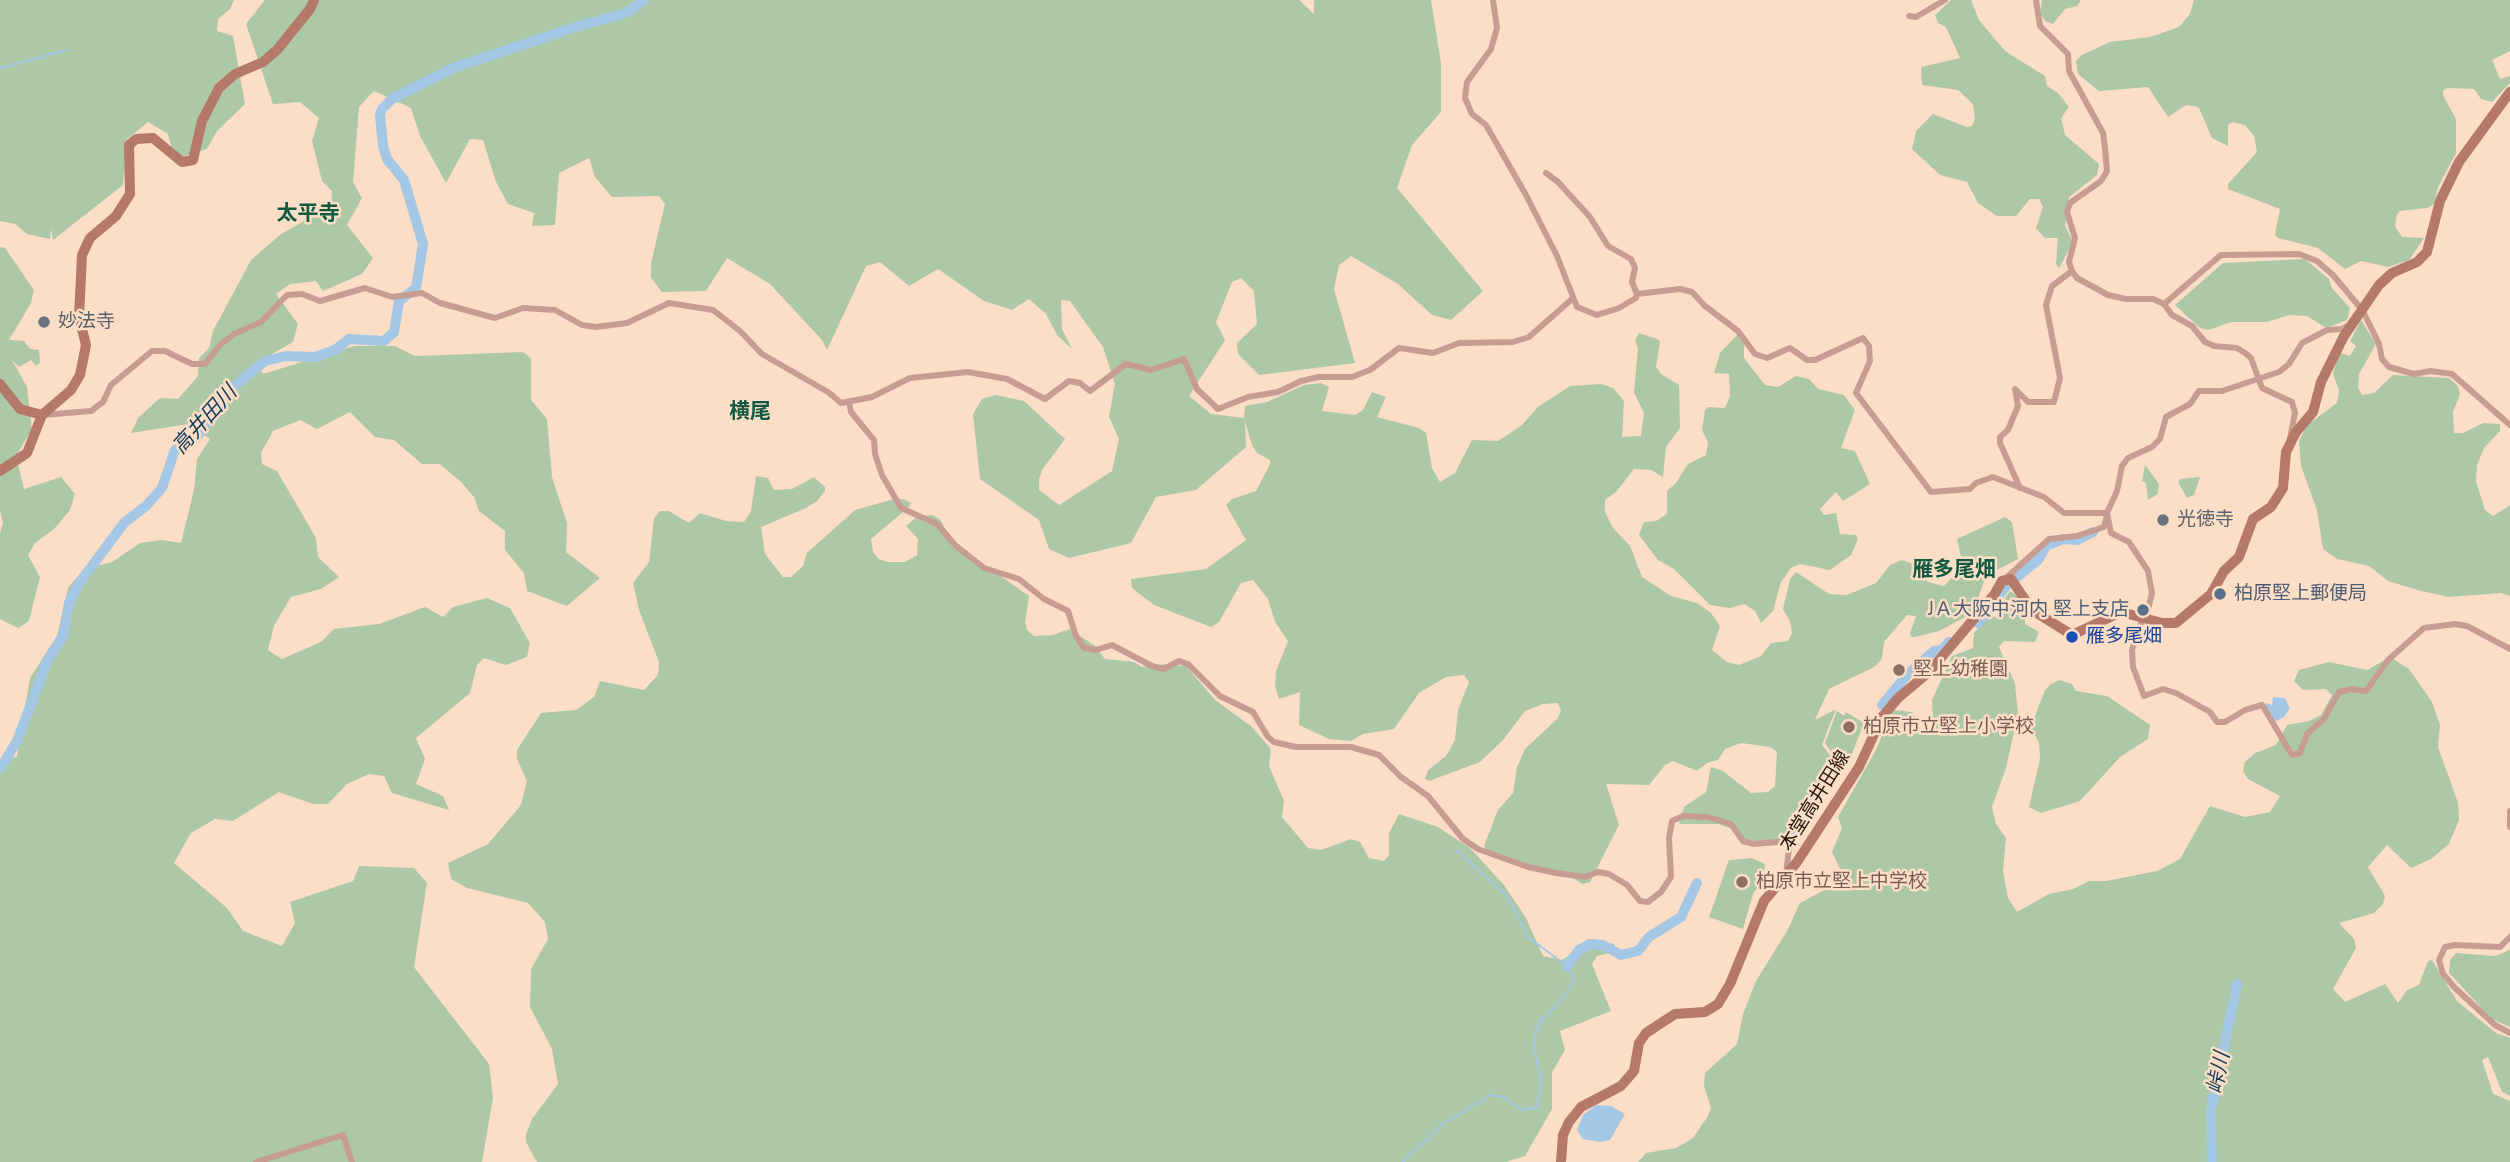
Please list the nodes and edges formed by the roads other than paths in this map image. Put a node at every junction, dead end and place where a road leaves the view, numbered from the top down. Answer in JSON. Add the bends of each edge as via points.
{"nodes":[{"id":1,"x":314,"y":0,"type":"edge"},
{"id":2,"x":1493,"y":0,"type":"edge"},
{"id":3,"x":1945,"y":0,"type":"edge"},
{"id":4,"x":2036,"y":0,"type":"edge"},
{"id":5,"x":1909,"y":16,"type":"dead end"},
{"id":6,"x":2510,"y":92,"type":"edge"},
{"id":7,"x":1546,"y":173,"type":"dead end"},
{"id":8,"x":2072,"y":271,"type":"junction"},
{"id":9,"x":1637,"y":294,"type":"junction"},
{"id":10,"x":1572,"y":299,"type":"junction"},
{"id":11,"x":2164,"y":304,"type":"junction"},
{"id":12,"x":2364,"y":311,"type":"junction"},
{"id":13,"x":2356,"y":320,"type":"junction"},
{"id":14,"x":2257,"y":380,"type":"junction"},
{"id":15,"x":0,"y":384,"type":"edge"},
{"id":16,"x":849,"y":402,"type":"junction"},
{"id":17,"x":42,"y":415,"type":"junction"},
{"id":18,"x":2510,"y":425,"type":"edge"},
{"id":19,"x":2289,"y":445,"type":"junction"},
{"id":20,"x":0,"y":471,"type":"edge"},
{"id":21,"x":2020,"y":488,"type":"junction"},
{"id":22,"x":2107,"y":514,"type":"junction"},
{"id":23,"x":2011,"y":580,"type":"junction"},
{"id":24,"x":2144,"y":618,"type":"junction"},
{"id":25,"x":2510,"y":649,"type":"edge"},
{"id":26,"x":2510,"y":811,"type":"edge"},
{"id":27,"x":2510,"y":827,"type":"edge"},
{"id":28,"x":1786,"y":876,"type":"junction"},
{"id":29,"x":2510,"y":937,"type":"edge"},
{"id":30,"x":2510,"y":1032,"type":"edge"},
{"id":31,"x":256,"y":1162,"type":"edge"},
{"id":32,"x":352,"y":1162,"type":"edge"},
{"id":33,"x":1561,"y":1162,"type":"edge"}],
"edges":[{"from":1,"to":17,"type":"main road","via":[[277,50],[219,88],[202,121],[193,160],[182,162],[153,138],[136,139],[129,145],[130,194],[116,216],[90,238],[82,255],[79,317],[86,345],[80,375],[71,390]]},
{"from":2,"to":10,"type":"street","via":[[1497,28],[1491,49],[1466,82],[1465,98],[1526,195],[1557,256]]},
{"from":3,"to":5,"type":"street","via":[[1916,17]]},
{"from":4,"to":8,"type":"street","via":[[2040,26],[2068,54],[2069,71],[2103,133],[2105,148],[2107,171],[2101,181],[2070,203],[2067,212],[2074,238],[2069,262]]},
{"from":6,"to":12,"type":"main road","via":[[2459,162],[2440,201],[2427,252],[2379,285]]},
{"from":7,"to":9,"type":"street","via":[[1590,217],[1608,246],[1632,259]]},
{"from":8,"to":11,"type":"street","via":[[2108,295]]},
{"from":8,"to":21,"type":"street","via":[[2052,286],[2046,304],[2060,378],[2053,402],[2028,402],[2015,389],[2018,406],[2000,437]]},
{"from":9,"to":10,"type":"street","via":[[1619,308],[1597,315],[1577,307]]},
{"from":9,"to":21,"type":"street","via":[[1667,288],[1692,292],[1738,331],[1755,354],[1767,358],[1790,348],[1815,360],[1863,338],[1869,345],[1870,361],[1856,393],[1931,492],[1970,489],[1988,477]]},
{"from":10,"to":16,"type":"street","via":[[1529,337],[1514,342],[1459,343],[1433,353],[1399,348],[1352,377],[1310,379],[1218,409],[1197,389],[1184,359],[1152,370],[1126,365],[1090,391],[1069,381],[1045,399],[1007,379],[968,372],[910,378],[872,397]]},
{"from":11,"to":12,"type":"street","via":[[2221,255],[2300,254],[2333,275]]},
{"from":11,"to":14,"type":"street","via":[[2205,342],[2245,353]]},
{"from":12,"to":13,"type":"main road"},
{"from":12,"to":18,"type":"street","via":[[2389,367],[2414,374],[2452,374]]},
{"from":13,"to":14,"type":"street","via":[[2302,343],[2286,368]]},
{"from":13,"to":19,"type":"main road","via":[[2321,382],[2313,412]]},
{"from":14,"to":19,"type":"street","via":[[2266,392],[2292,402],[2295,414]]},
{"from":14,"to":22,"type":"street","via":[[2222,391],[2199,391],[2190,404],[2166,418],[2160,439],[2122,466],[2118,491]]},
{"from":15,"to":17,"type":"main road","via":[[20,409]]},
{"from":16,"to":17,"type":"street","via":[[841,403],[775,362],[713,310],[669,303],[627,323],[596,327],[582,325],[555,310],[523,308],[495,318],[440,303],[422,293],[392,297],[365,288],[320,301],[302,294],[287,295],[261,322],[220,345],[205,364],[152,351],[111,385],[103,402],[91,411]]},
{"from":16,"to":28,"type":"street","via":[[851,412],[874,440],[881,475],[901,508],[937,524],[984,568],[1019,579],[1068,611],[1084,648],[1112,645],[1164,669],[1179,662],[1188,664],[1220,696],[1248,707],[1274,742],[1296,747],[1351,747],[1379,755],[1428,796],[1462,839],[1478,849],[1556,873],[1609,874],[1627,885],[1640,901],[1648,902],[1671,877],[1672,821],[1683,816],[1708,817],[1731,824],[1743,841],[1753,844],[1790,841]]},
{"from":17,"to":20,"type":"main road","via":[[27,453]]},
{"from":19,"to":24,"type":"main road","via":[[2284,488],[2271,507],[2253,519],[2239,557],[2224,571],[2211,594],[2175,623]]},
{"from":21,"to":22,"type":"street","via":[[2044,496],[2064,513]]},
{"from":22,"to":23,"type":"street","via":[[2104,527],[2049,539]]},
{"from":22,"to":24,"type":"street","via":[[2111,533],[2129,542],[2148,571],[2152,593]]},
{"from":23,"to":24,"type":"main road","via":[[2032,610],[2067,633],[2077,633],[2121,612]]},
{"from":23,"to":28,"type":"main road","name":"本堂高井田線","via":[[1882,717],[1859,767]]},
{"from":24,"to":25,"type":"street","via":[[2132,650],[2144,696],[2163,689],[2176,693],[2210,712],[2217,722],[2262,705],[2292,755],[2300,753],[2307,734],[2324,719],[2339,692],[2366,691],[2388,660],[2424,628],[2468,626]]},
{"from":26,"to":27,"type":"street"},
{"from":28,"to":33,"type":"main road","name":"本堂高井田線","via":[[1764,901],[1718,1004],[1704,1012],[1675,1014],[1646,1033],[1639,1043],[1634,1071],[1621,1086],[1581,1107],[1569,1122]]},
{"from":29,"to":30,"type":"street","via":[[2500,947],[2445,947],[2439,960],[2455,988],[2495,1025]]},
{"from":31,"to":32,"type":"street","via":[[343,1135]]}]}
